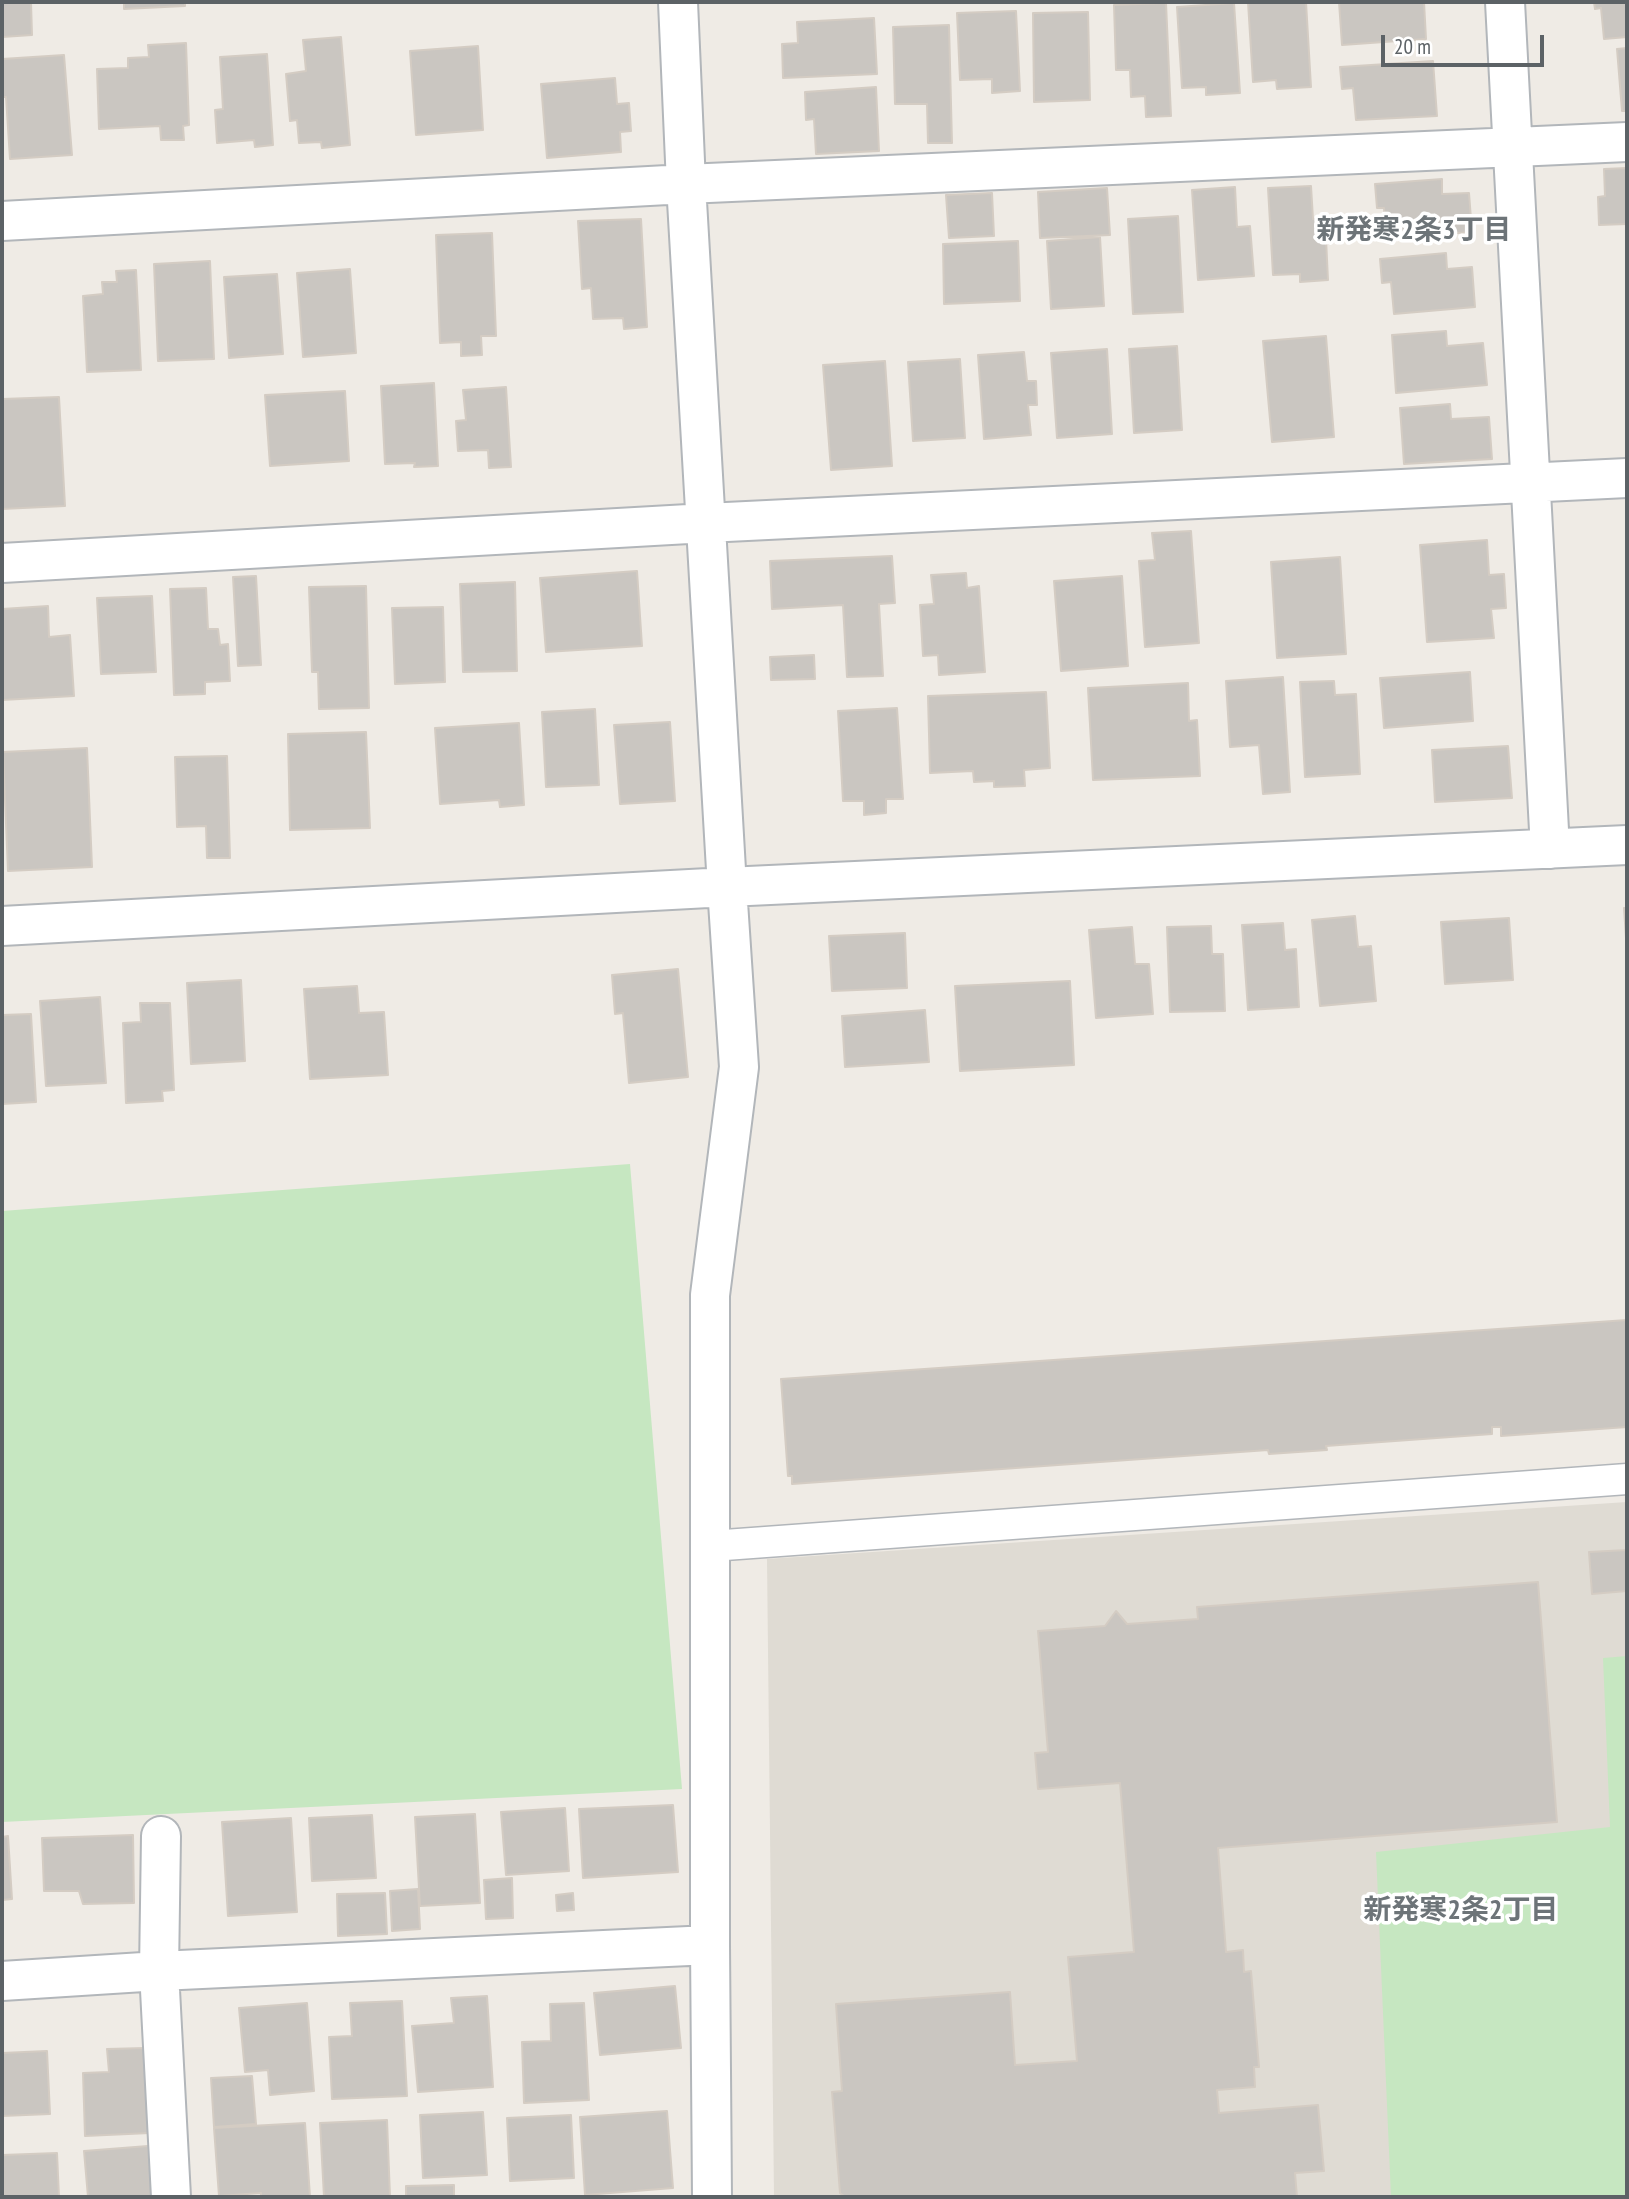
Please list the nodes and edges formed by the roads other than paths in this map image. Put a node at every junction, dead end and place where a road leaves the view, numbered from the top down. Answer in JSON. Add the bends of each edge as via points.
{"nodes":[{"id":1,"x":678,"y":2,"type":"edge"},
{"id":2,"x":1506,"y":2,"type":"edge"},
{"id":3,"x":1627,"y":142,"type":"edge"},
{"id":4,"x":1513,"y":148,"type":"junction"},
{"id":5,"x":687,"y":184,"type":"junction"},
{"id":6,"x":2,"y":221,"type":"edge"},
{"id":7,"x":1627,"y":478,"type":"edge"},
{"id":8,"x":1532,"y":482,"type":"junction"},
{"id":9,"x":706,"y":523,"type":"junction"},
{"id":10,"x":2,"y":563,"type":"edge"},
{"id":11,"x":1627,"y":845,"type":"edge"},
{"id":12,"x":1550,"y":849,"type":"junction"},
{"id":13,"x":727,"y":887,"type":"junction"},
{"id":14,"x":2,"y":926,"type":"edge"},
{"id":15,"x":1627,"y":1479,"type":"edge"},
{"id":16,"x":711,"y":1545,"type":"junction"},
{"id":17,"x":160,"y":1836,"type":"dead end"},
{"id":18,"x":710,"y":1945,"type":"junction"},
{"id":19,"x":159,"y":1971,"type":"junction"},
{"id":20,"x":2,"y":1981,"type":"edge"},
{"id":21,"x":171,"y":2197,"type":"edge"},
{"id":22,"x":712,"y":2197,"type":"edge"}],
"edges":[{"from":1,"to":5,"type":"street"},
{"from":2,"to":4,"type":"street"},
{"from":3,"to":4,"type":"street"},
{"from":4,"to":5,"type":"street"},
{"from":4,"to":8,"type":"street"},
{"from":5,"to":6,"type":"street"},
{"from":5,"to":9,"type":"street"},
{"from":7,"to":8,"type":"street"},
{"from":8,"to":9,"type":"street"},
{"from":8,"to":12,"type":"street"},
{"from":9,"to":10,"type":"street"},
{"from":9,"to":13,"type":"street"},
{"from":11,"to":12,"type":"street"},
{"from":12,"to":13,"type":"street"},
{"from":13,"to":14,"type":"street"},
{"from":13,"to":16,"type":"street","via":[[739,1067],[710,1295]]},
{"from":15,"to":16,"type":"lane"},
{"from":16,"to":18,"type":"street"},
{"from":17,"to":19,"type":"street"},
{"from":18,"to":19,"type":"street"},
{"from":18,"to":22,"type":"street"},
{"from":19,"to":20,"type":"street"},
{"from":19,"to":21,"type":"street"}]}
